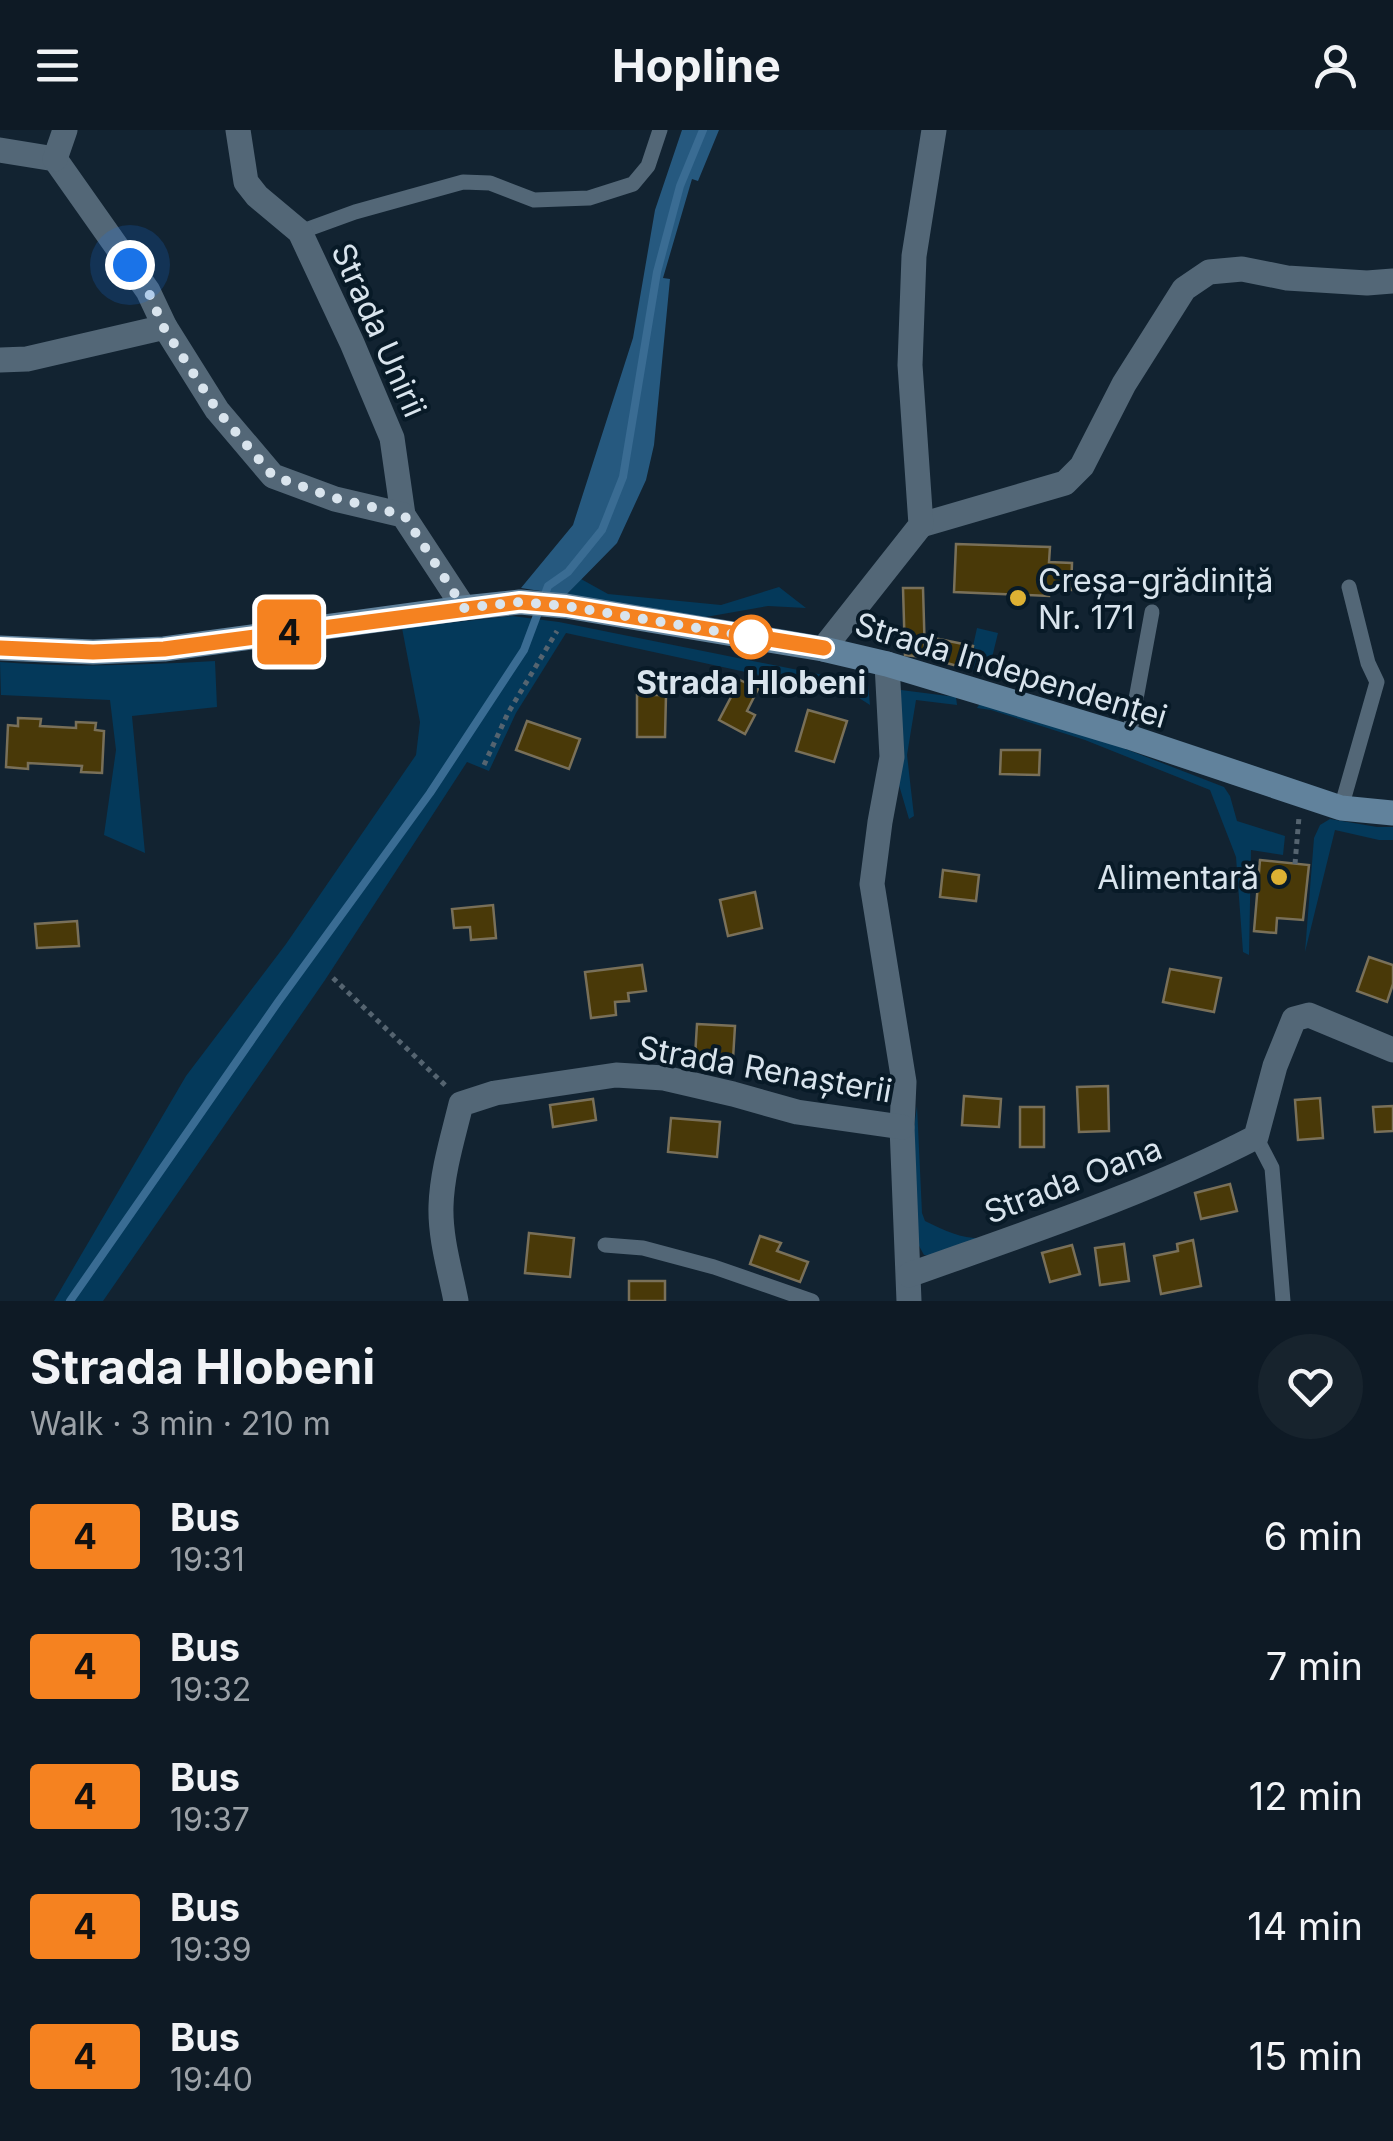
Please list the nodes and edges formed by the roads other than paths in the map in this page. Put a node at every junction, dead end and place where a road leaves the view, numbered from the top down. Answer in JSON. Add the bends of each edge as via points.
{"nodes":[{"id":1,"x":65,"y":130,"type":"edge"},
{"id":2,"x":238,"y":130,"type":"edge"},
{"id":3,"x":660,"y":130,"type":"edge"},
{"id":4,"x":934,"y":130,"type":"edge"},
{"id":5,"x":0,"y":150,"type":"edge"},
{"id":6,"x":55,"y":159,"type":"junction"},
{"id":7,"x":300,"y":232,"type":"junction"},
{"id":8,"x":1393,"y":282,"type":"edge"},
{"id":9,"x":164,"y":328,"type":"junction"},
{"id":10,"x":0,"y":360,"type":"edge"},
{"id":11,"x":404,"y":515,"type":"junction"},
{"id":12,"x":921,"y":525,"type":"junction"},
{"id":13,"x":1348,"y":587,"type":"dead end"},
{"id":14,"x":464,"y":608,"type":"junction"},
{"id":15,"x":1152,"y":612,"type":"dead end"},
{"id":16,"x":0,"y":648,"type":"edge"},
{"id":17,"x":824,"y":648,"type":"junction"},
{"id":18,"x":887,"y":664,"type":"junction"},
{"id":19,"x":1129,"y":737,"type":"junction"},
{"id":20,"x":1341,"y":808,"type":"junction"},
{"id":21,"x":1393,"y":813,"type":"edge"},
{"id":22,"x":1393,"y":1050,"type":"edge"},
{"id":23,"x":902,"y":1128,"type":"junction"},
{"id":24,"x":1256,"y":1137,"type":"junction"},
{"id":25,"x":605,"y":1245,"type":"dead end"},
{"id":26,"x":909,"y":1288,"type":"edge"},
{"id":27,"x":456,"y":1301,"type":"edge"},
{"id":28,"x":812,"y":1301,"type":"edge"},
{"id":29,"x":1283,"y":1301,"type":"edge"}],
"edges":[{"from":1,"to":6,"type":"street"},
{"from":2,"to":7,"type":"street","name":"Strada Unirii","via":[[246,182]]},
{"from":3,"to":7,"type":"lane","name":"Strada Unirii","via":[[648,166],[633,184],[589,198],[534,200],[490,183],[463,182]]},
{"from":4,"to":12,"type":"street","via":[[914,256],[910,365]]},
{"from":5,"to":6,"type":"street"},
{"from":6,"to":9,"type":"street","via":[[148,291]]},
{"from":7,"to":11,"type":"street","name":"Strada Unirii","via":[[392,438]]},
{"from":8,"to":12,"type":"street","via":[[1209,272],[1184,288],[1082,466],[1065,482]]},
{"from":9,"to":10,"type":"street"},
{"from":9,"to":11,"type":"street","via":[[217,410],[273,476]]},
{"from":11,"to":14,"type":"street","name":"Strada Unirii"},
{"from":12,"to":17,"type":"street"},
{"from":13,"to":20,"type":"lane","via":[[1377,682]]},
{"from":14,"to":16,"type":"main road","name":"Strada Independenței","via":[[164,649]]},
{"from":14,"to":17,"type":"main road","name":"Strada Independenței","via":[[520,602],[569,607]]},
{"from":15,"to":19,"type":"lane"},
{"from":17,"to":18,"type":"main road","name":"Strada Independenței"},
{"from":18,"to":19,"type":"main road","name":"Strada Independenței"},
{"from":18,"to":23,"type":"street","name":"Strada Renașterii","via":[[892,757],[872,884],[904,1082]]},
{"from":19,"to":20,"type":"main road","name":"Strada Independenței"},
{"from":20,"to":21,"type":"main road","name":"Strada Independenței"},
{"from":22,"to":24,"type":"street","via":[[1310,1016],[1294,1019]]},
{"from":23,"to":26,"type":"street","name":"Strada Renașterii"},
{"from":23,"to":27,"type":"street","name":"Strada Renașterii","via":[[797,1112],[664,1078],[616,1076],[460,1104],[441,1205]]},
{"from":24,"to":26,"type":"street","name":"Strada Oana","via":[[1202,1166]]},
{"from":24,"to":29,"type":"lane","via":[[1272,1168]]},
{"from":25,"to":28,"type":"lane","via":[[714,1267]]}]}
